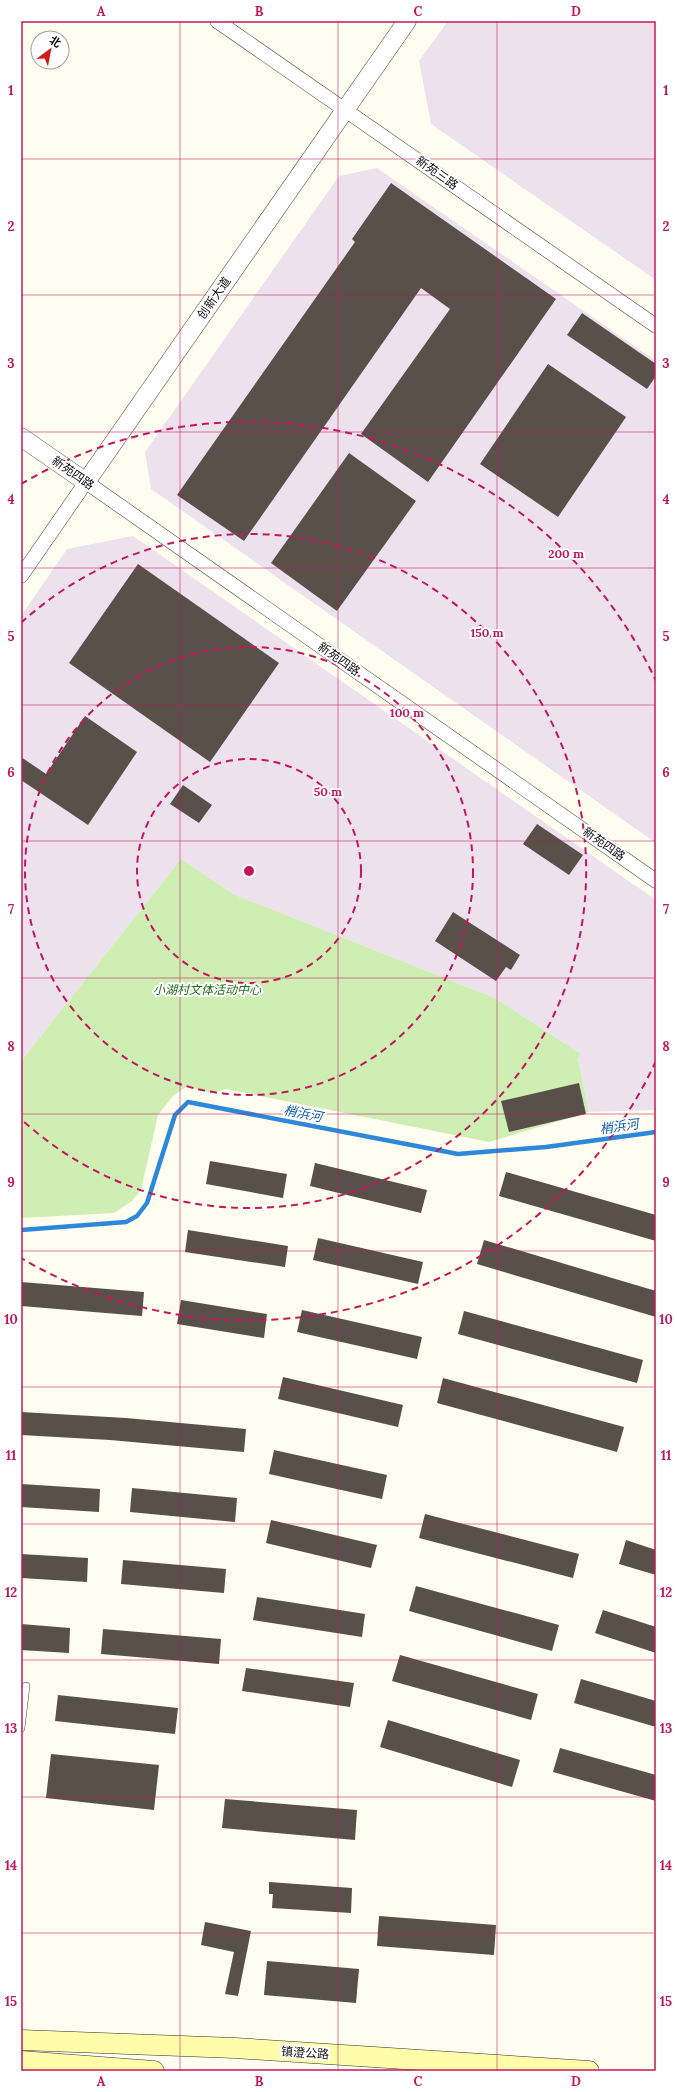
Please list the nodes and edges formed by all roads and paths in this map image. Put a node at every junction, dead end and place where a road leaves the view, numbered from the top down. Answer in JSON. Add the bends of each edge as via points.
{"nodes":[{"id":1,"x":217,"y":21,"type":"edge"},
{"id":2,"x":407,"y":21,"type":"edge"},
{"id":3,"x":345,"y":109,"type":"junction"},
{"id":4,"x":656,"y":326,"type":"edge"},
{"id":5,"x":21,"y":437,"type":"edge"},
{"id":6,"x":86,"y":482,"type":"junction"},
{"id":7,"x":21,"y":576,"type":"edge"},
{"id":8,"x":656,"y":881,"type":"edge"},
{"id":9,"x":26,"y":1686,"type":"dead end"},
{"id":10,"x":21,"y":1728,"type":"edge"},
{"id":11,"x":21,"y":2040,"type":"edge"},
{"id":12,"x":21,"y":2061,"type":"edge"},
{"id":13,"x":154,"y":2071,"type":"edge"},
{"id":14,"x":589,"y":2071,"type":"edge"}],
"edges":[{"from":1,"to":3,"type":"street","name":"新苑三路"},
{"from":2,"to":3,"type":"street","name":"创新大道"},
{"from":3,"to":4,"type":"street","name":"新苑三路"},
{"from":3,"to":6,"type":"street","name":"创新大道"},
{"from":5,"to":6,"type":"street","name":"新苑四路"},
{"from":6,"to":7,"type":"street","name":"创新大道"},
{"from":6,"to":8,"type":"street","name":"新苑四路"},
{"from":9,"to":10,"type":"lane"},
{"from":11,"to":14,"type":"main road","name":"镇澄公路","via":[[235,2048]]},
{"from":12,"to":13,"type":"main road"}]}
